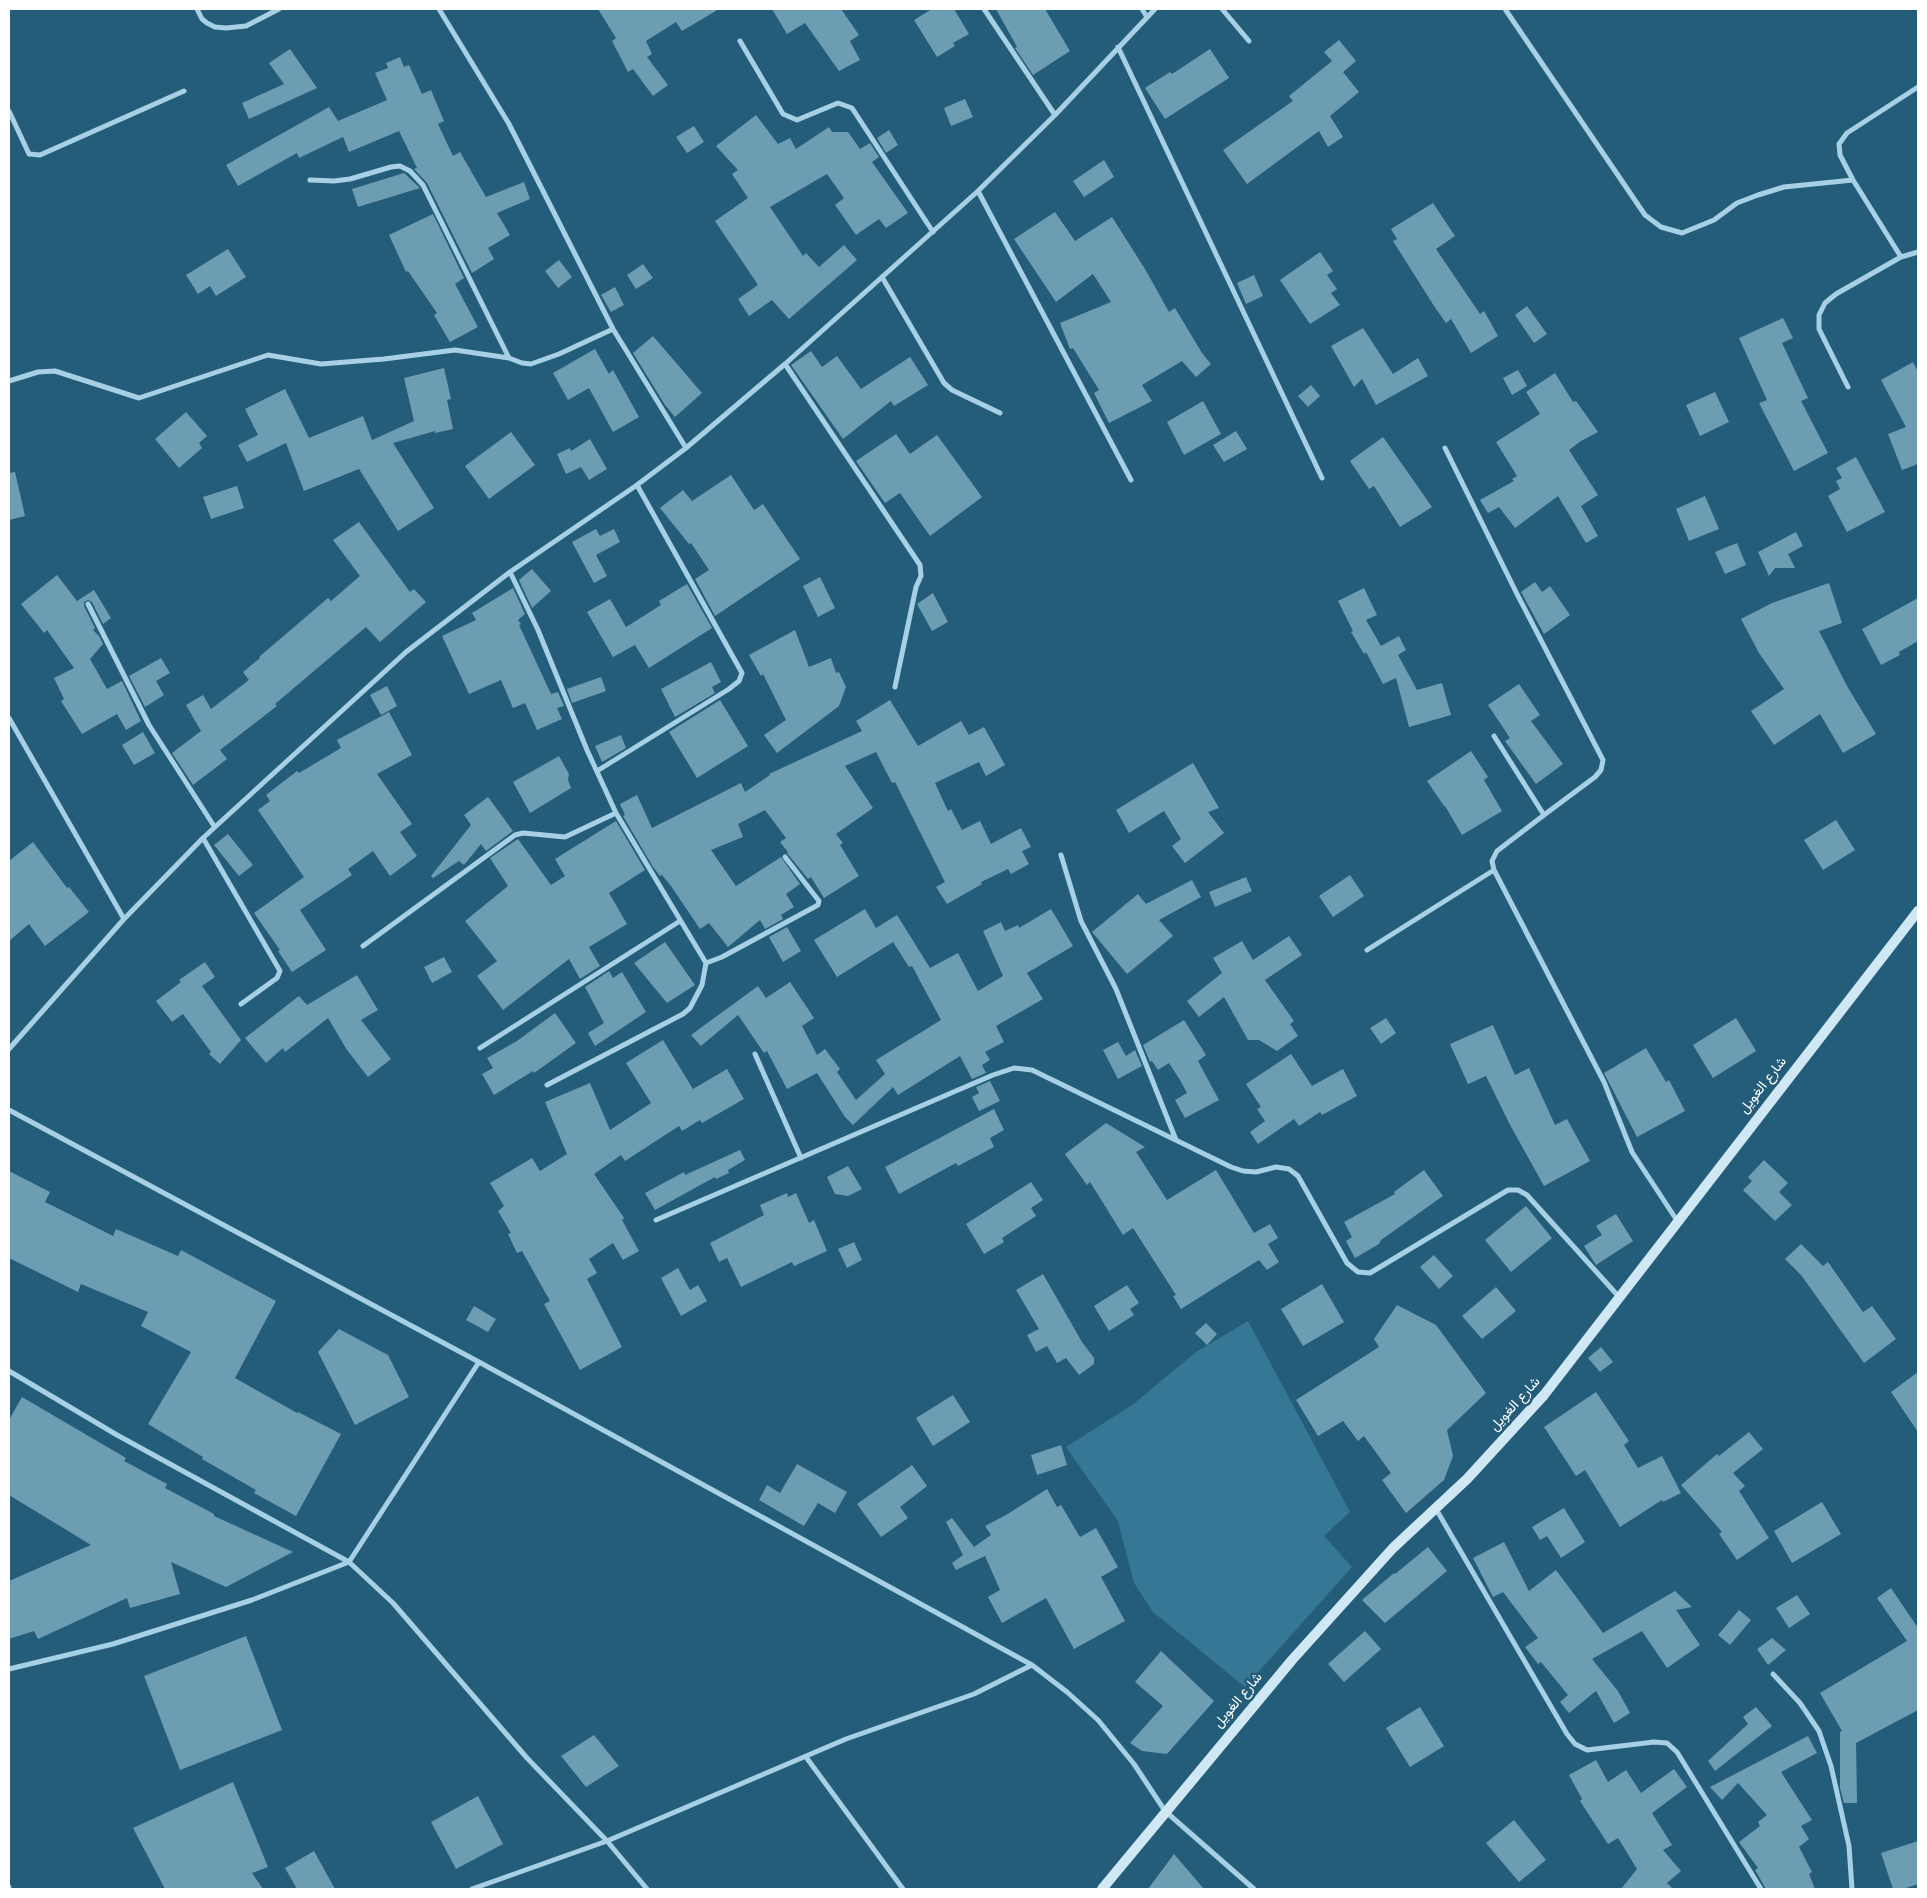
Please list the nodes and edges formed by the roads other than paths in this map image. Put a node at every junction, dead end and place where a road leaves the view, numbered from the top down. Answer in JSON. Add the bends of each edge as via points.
{"nodes":[{"id":1,"x":196,"y":9,"type":"edge"},
{"id":2,"x":279,"y":9,"type":"edge"},
{"id":3,"x":439,"y":9,"type":"edge"},
{"id":4,"x":984,"y":9,"type":"edge"},
{"id":5,"x":1142,"y":9,"type":"edge"},
{"id":6,"x":1155,"y":9,"type":"edge"},
{"id":7,"x":1222,"y":9,"type":"edge"},
{"id":8,"x":1505,"y":9,"type":"edge"},
{"id":9,"x":1147,"y":17,"type":"junction"},
{"id":10,"x":740,"y":41,"type":"dead end"},
{"id":11,"x":1249,"y":41,"type":"dead end"},
{"id":12,"x":1118,"y":47,"type":"junction"},
{"id":13,"x":1918,"y":87,"type":"edge"},
{"id":14,"x":184,"y":91,"type":"dead end"},
{"id":15,"x":9,"y":111,"type":"edge"},
{"id":16,"x":1055,"y":115,"type":"junction"},
{"id":17,"x":310,"y":180,"type":"dead end"},
{"id":18,"x":1852,"y":180,"type":"junction"},
{"id":19,"x":978,"y":191,"type":"junction"},
{"id":20,"x":933,"y":232,"type":"junction"},
{"id":21,"x":1918,"y":252,"type":"edge"},
{"id":22,"x":1901,"y":257,"type":"junction"},
{"id":23,"x":882,"y":278,"type":"junction"},
{"id":24,"x":613,"y":329,"type":"junction"},
{"id":25,"x":509,"y":358,"type":"junction"},
{"id":26,"x":785,"y":364,"type":"junction"},
{"id":27,"x":9,"y":381,"type":"edge"},
{"id":28,"x":1848,"y":387,"type":"dead end"},
{"id":29,"x":1000,"y":413,"type":"dead end"},
{"id":30,"x":686,"y":448,"type":"junction"},
{"id":31,"x":1445,"y":448,"type":"dead end"},
{"id":32,"x":1322,"y":478,"type":"dead end"},
{"id":33,"x":1131,"y":480,"type":"dead end"},
{"id":34,"x":637,"y":485,"type":"junction"},
{"id":35,"x":510,"y":572,"type":"junction"},
{"id":36,"x":88,"y":604,"type":"dead end"},
{"id":37,"x":895,"y":687,"type":"dead end"},
{"id":38,"x":9,"y":718,"type":"edge"},
{"id":39,"x":1494,"y":736,"type":"dead end"},
{"id":40,"x":597,"y":772,"type":"junction"},
{"id":41,"x":616,"y":813,"type":"junction"},
{"id":42,"x":1544,"y":815,"type":"junction"},
{"id":43,"x":214,"y":826,"type":"junction"},
{"id":44,"x":203,"y":838,"type":"junction"},
{"id":45,"x":1060,"y":855,"type":"dead end"},
{"id":46,"x":785,"y":857,"type":"dead end"},
{"id":47,"x":1494,"y":870,"type":"junction"},
{"id":48,"x":1918,"y":911,"type":"edge"},
{"id":49,"x":124,"y":918,"type":"junction"},
{"id":50,"x":680,"y":922,"type":"junction"},
{"id":51,"x":363,"y":946,"type":"dead end"},
{"id":52,"x":1367,"y":950,"type":"dead end"},
{"id":53,"x":706,"y":963,"type":"junction"},
{"id":54,"x":241,"y":1004,"type":"dead end"},
{"id":55,"x":480,"y":1048,"type":"dead end"},
{"id":56,"x":9,"y":1049,"type":"edge"},
{"id":57,"x":755,"y":1054,"type":"dead end"},
{"id":58,"x":547,"y":1085,"type":"dead end"},
{"id":59,"x":9,"y":1110,"type":"edge"},
{"id":60,"x":1176,"y":1140,"type":"junction"},
{"id":61,"x":801,"y":1158,"type":"junction"},
{"id":62,"x":656,"y":1220,"type":"dead end"},
{"id":63,"x":1678,"y":1222,"type":"junction"},
{"id":64,"x":1620,"y":1298,"type":"junction"},
{"id":65,"x":479,"y":1362,"type":"junction"},
{"id":66,"x":9,"y":1371,"type":"edge"},
{"id":67,"x":1436,"y":1509,"type":"junction"},
{"id":68,"x":349,"y":1562,"type":"junction"},
{"id":69,"x":1032,"y":1664,"type":"junction"},
{"id":70,"x":9,"y":1669,"type":"edge"},
{"id":71,"x":1773,"y":1674,"type":"dead end"},
{"id":72,"x":806,"y":1757,"type":"junction"},
{"id":73,"x":1165,"y":1811,"type":"junction"},
{"id":74,"x":607,"y":1842,"type":"junction"},
{"id":75,"x":472,"y":1889,"type":"edge"},
{"id":76,"x":647,"y":1889,"type":"edge"},
{"id":77,"x":903,"y":1889,"type":"edge"},
{"id":78,"x":1102,"y":1889,"type":"edge"},
{"id":79,"x":1254,"y":1889,"type":"edge"},
{"id":80,"x":1761,"y":1889,"type":"edge"},
{"id":81,"x":1852,"y":1889,"type":"edge"}],
"edges":[{"from":1,"to":2,"type":"street","via":[[207,23],[226,28],[246,26]]},
{"from":3,"to":24,"type":"street","via":[[509,124]]},
{"from":4,"to":16,"type":"street"},
{"from":5,"to":9,"type":"street"},
{"from":6,"to":9,"type":"street"},
{"from":7,"to":11,"type":"street"},
{"from":8,"to":18,"type":"street","via":[[1645,215],[1661,227],[1682,233],[1714,220],[1737,203],[1758,194],[1784,187]]},
{"from":9,"to":12,"type":"street"},
{"from":10,"to":20,"type":"street","via":[[783,114],[797,120],[838,103],[852,108]]},
{"from":12,"to":16,"type":"street"},
{"from":12,"to":32,"type":"street"},
{"from":13,"to":18,"type":"street","via":[[1847,133],[1840,144],[1840,155]]},
{"from":14,"to":15,"type":"street","via":[[40,155],[29,154]]},
{"from":16,"to":19,"type":"street"},
{"from":17,"to":25,"type":"street","via":[[350,179],[400,166],[410,171],[423,184]]},
{"from":18,"to":22,"type":"street"},
{"from":19,"to":20,"type":"street"},
{"from":19,"to":33,"type":"street"},
{"from":20,"to":23,"type":"street"},
{"from":21,"to":22,"type":"street"},
{"from":22,"to":28,"type":"street","via":[[1836,294],[1825,303],[1819,315],[1819,329]]},
{"from":23,"to":26,"type":"street"},
{"from":23,"to":29,"type":"street","via":[[944,383]]},
{"from":24,"to":25,"type":"street","via":[[531,364]]},
{"from":24,"to":30,"type":"street"},
{"from":25,"to":27,"type":"street","via":[[444,350],[384,360],[321,364],[268,355],[139,398],[55,371],[38,372]]},
{"from":26,"to":30,"type":"street"},
{"from":26,"to":37,"type":"street","via":[[920,565],[921,576]]},
{"from":30,"to":34,"type":"street"},
{"from":31,"to":42,"type":"street","via":[[1602,760],[1601,770],[1595,777]]},
{"from":34,"to":35,"type":"street"},
{"from":34,"to":40,"type":"street","via":[[742,673],[739,682],[729,689]]},
{"from":35,"to":40,"type":"street","via":[[538,630]]},
{"from":35,"to":43,"type":"street","via":[[406,652]]},
{"from":36,"to":43,"type":"street","via":[[149,725]]},
{"from":38,"to":49,"type":"street"},
{"from":39,"to":42,"type":"street"},
{"from":40,"to":41,"type":"street"},
{"from":41,"to":50,"type":"street"},
{"from":41,"to":51,"type":"street","via":[[565,837],[515,835]]},
{"from":42,"to":47,"type":"street","via":[[1497,851],[1492,861]]},
{"from":43,"to":44,"type":"street"},
{"from":44,"to":49,"type":"street"},
{"from":44,"to":54,"type":"street","via":[[280,971],[277,978]]},
{"from":45,"to":60,"type":"street","via":[[1081,921],[1116,989]]},
{"from":46,"to":53,"type":"street","via":[[819,901],[818,906]]},
{"from":47,"to":52,"type":"street"},
{"from":47,"to":63,"type":"street","via":[[1604,1082],[1632,1152]]},
{"from":48,"to":63,"type":"street","name":"شارع الغويل"},
{"from":49,"to":56,"type":"street"},
{"from":50,"to":53,"type":"street"},
{"from":50,"to":55,"type":"street"},
{"from":53,"to":58,"type":"street","via":[[702,985],[690,1008],[683,1014]]},
{"from":57,"to":61,"type":"street"},
{"from":59,"to":65,"type":"street"},
{"from":60,"to":61,"type":"street","via":[[1032,1070],[1014,1068]]},
{"from":60,"to":64,"type":"street","via":[[1243,1171],[1289,1168],[1298,1176],[1347,1264],[1358,1272],[1370,1273],[1508,1190],[1518,1190],[1527,1195]]},
{"from":61,"to":62,"type":"street"},
{"from":63,"to":64,"type":"street","name":"شارع الغويل"},
{"from":64,"to":67,"type":"street","name":"شارع الغويل","via":[[1544,1396]]},
{"from":65,"to":68,"type":"street"},
{"from":65,"to":69,"type":"street"},
{"from":66,"to":68,"type":"street","via":[[117,1435]]},
{"from":67,"to":73,"type":"street","name":"شارع الغويل","via":[[1393,1548],[1292,1660]]},
{"from":67,"to":80,"type":"street","via":[[1575,1744],[1587,1750],[1667,1743],[1676,1752]]},
{"from":68,"to":70,"type":"street","via":[[252,1600],[122,1641]]},
{"from":68,"to":74,"type":"street","via":[[393,1604],[527,1758]]},
{"from":69,"to":72,"type":"street","via":[[974,1694]]},
{"from":69,"to":73,"type":"street","via":[[1098,1720],[1134,1764]]},
{"from":71,"to":81,"type":"street","via":[[1820,1731],[1849,1846]]},
{"from":72,"to":74,"type":"street"},
{"from":72,"to":77,"type":"street"},
{"from":73,"to":78,"type":"street","name":"شارع الغويل"},
{"from":73,"to":79,"type":"street"},
{"from":74,"to":75,"type":"street"},
{"from":74,"to":76,"type":"street"}]}
